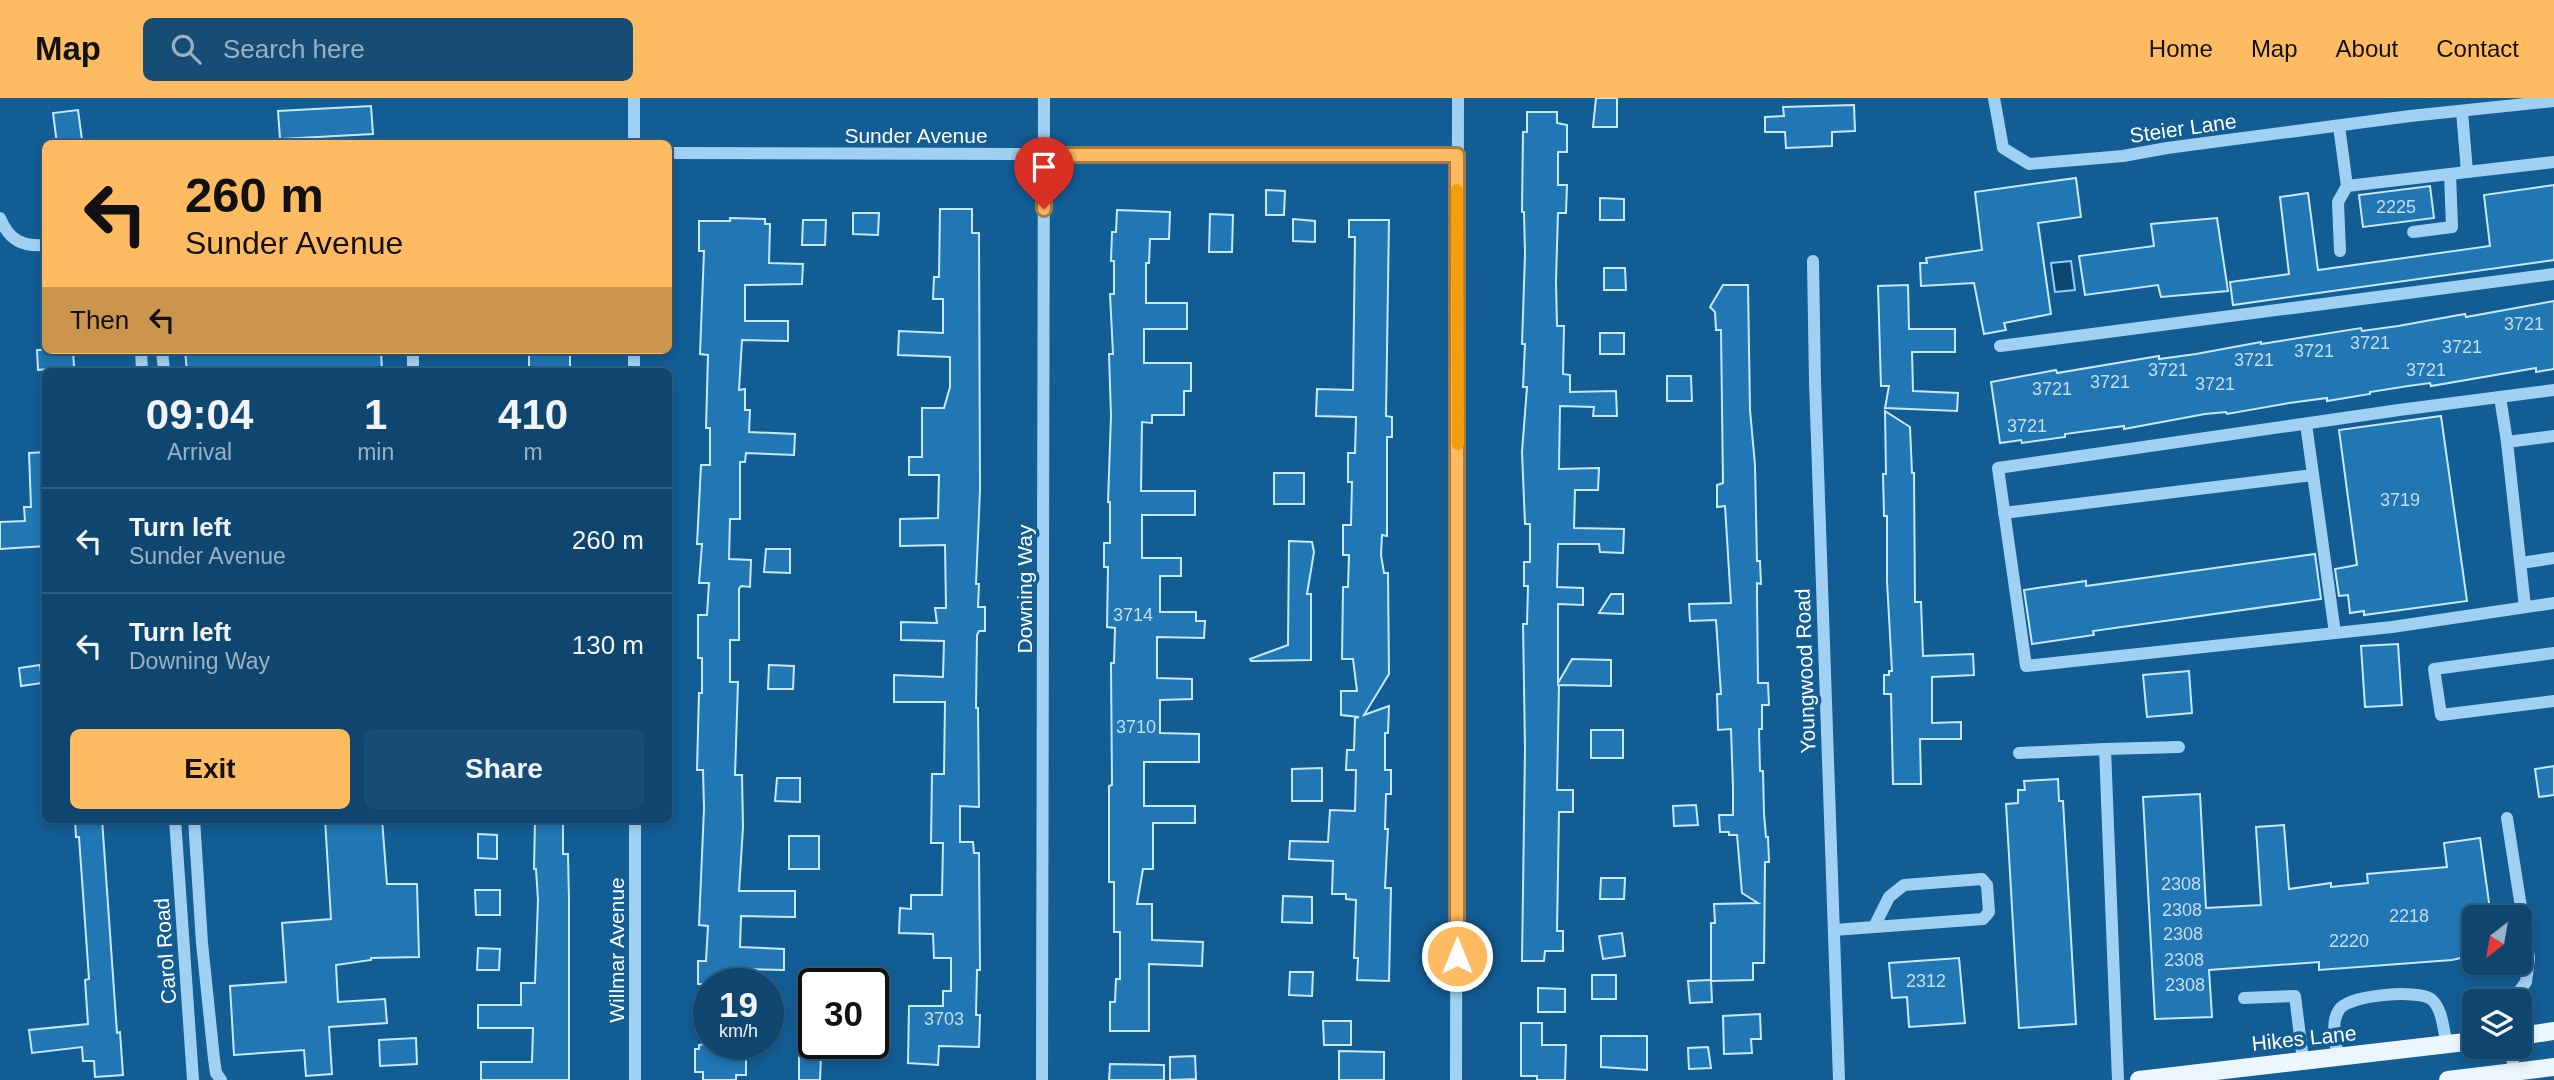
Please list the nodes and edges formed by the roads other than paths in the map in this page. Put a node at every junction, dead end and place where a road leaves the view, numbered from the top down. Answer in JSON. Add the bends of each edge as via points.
{"nodes":[{"id":1,"x":634,"y":98,"type":"edge"},
{"id":2,"x":1044,"y":98,"type":"edge"},
{"id":3,"x":1458,"y":98,"type":"edge"},
{"id":4,"x":1994,"y":98,"type":"edge"},
{"id":5,"x":2554,"y":101,"type":"edge"},
{"id":6,"x":2462,"y":111,"type":"junction"},
{"id":7,"x":2339,"y":126,"type":"junction"},
{"id":8,"x":634,"y":140,"type":"edge"},
{"id":9,"x":672,"y":153,"type":"edge"},
{"id":10,"x":1044,"y":155,"type":"junction"},
{"id":11,"x":1457,"y":155,"type":"junction"},
{"id":12,"x":2554,"y":162,"type":"edge"},
{"id":13,"x":2467,"y":172,"type":"junction"},
{"id":14,"x":2450,"y":174,"type":"junction"},
{"id":15,"x":2347,"y":186,"type":"junction"},
{"id":16,"x":0,"y":218,"type":"edge"},
{"id":17,"x":2413,"y":232,"type":"dead end"},
{"id":18,"x":42,"y":245,"type":"edge"},
{"id":19,"x":2340,"y":251,"type":"dead end"},
{"id":20,"x":1813,"y":261,"type":"dead end"},
{"id":21,"x":2554,"y":274,"type":"edge"},
{"id":22,"x":2000,"y":346,"type":"dead end"},
{"id":23,"x":2554,"y":390,"type":"edge"},
{"id":24,"x":2500,"y":397,"type":"junction"},
{"id":25,"x":2306,"y":424,"type":"junction"},
{"id":26,"x":2554,"y":436,"type":"edge"},
{"id":27,"x":2507,"y":442,"type":"junction"},
{"id":28,"x":2313,"y":475,"type":"junction"},
{"id":29,"x":2004,"y":513,"type":"junction"},
{"id":30,"x":2554,"y":558,"type":"edge"},
{"id":31,"x":2521,"y":563,"type":"junction"},
{"id":32,"x":2554,"y":603,"type":"edge"},
{"id":33,"x":2525,"y":607,"type":"junction"},
{"id":34,"x":2335,"y":633,"type":"junction"},
{"id":35,"x":2554,"y":653,"type":"edge"},
{"id":36,"x":2554,"y":701,"type":"edge"},
{"id":37,"x":2179,"y":747,"type":"dead end"},
{"id":38,"x":2105,"y":749,"type":"junction"},
{"id":39,"x":2019,"y":752,"type":"dead end"},
{"id":40,"x":2507,"y":818,"type":"dead end"},
{"id":41,"x":174,"y":823,"type":"edge"},
{"id":42,"x":194,"y":823,"type":"edge"},
{"id":43,"x":635,"y":823,"type":"edge"},
{"id":44,"x":1874,"y":927,"type":"junction"},
{"id":45,"x":1833,"y":930,"type":"junction"},
{"id":46,"x":2521,"y":989,"type":"edge"},
{"id":47,"x":2244,"y":999,"type":"dead end"},
{"id":48,"x":2554,"y":1031,"type":"edge"},
{"id":49,"x":2532,"y":1034,"type":"edge"},
{"id":50,"x":2462,"y":1042,"type":"edge"},
{"id":51,"x":2447,"y":1044,"type":"junction"},
{"id":52,"x":2338,"y":1057,"type":"junction"},
{"id":53,"x":2512,"y":1059,"type":"edge"},
{"id":54,"x":2303,"y":1060,"type":"junction"},
{"id":55,"x":2554,"y":1067,"type":"edge"},
{"id":56,"x":2514,"y":1072,"type":"junction"},
{"id":57,"x":193,"y":1080,"type":"edge"},
{"id":58,"x":221,"y":1080,"type":"edge"},
{"id":59,"x":635,"y":1080,"type":"edge"},
{"id":60,"x":1042,"y":1080,"type":"edge"},
{"id":61,"x":1456,"y":1080,"type":"edge"},
{"id":62,"x":1839,"y":1080,"type":"edge"},
{"id":63,"x":2118,"y":1080,"type":"edge"},
{"id":64,"x":2139,"y":1080,"type":"edge"},
{"id":65,"x":2448,"y":1080,"type":"edge"}],
"edges":[{"from":1,"to":8,"type":"street"},
{"from":2,"to":10,"type":"street","name":"Downing Way"},
{"from":3,"to":11,"type":"street"},
{"from":4,"to":7,"type":"street","name":"Steier Lane","via":[[2003,148],[2029,163],[2109,157]]},
{"from":5,"to":6,"type":"street","name":"Steier Lane"},
{"from":6,"to":7,"type":"street","name":"Steier Lane"},
{"from":6,"to":13,"type":"street"},
{"from":7,"to":15,"type":"street"},
{"from":9,"to":10,"type":"street","name":"Sunder Avenue"},
{"from":10,"to":11,"type":"street","name":"Sunder Avenue"},
{"from":10,"to":60,"type":"street","name":"Downing Way"},
{"from":11,"to":61,"type":"street"},
{"from":12,"to":13,"type":"street"},
{"from":13,"to":14,"type":"street"},
{"from":14,"to":15,"type":"street"},
{"from":14,"to":17,"type":"street","via":[[2452,227]]},
{"from":15,"to":19,"type":"street","via":[[2338,202]]},
{"from":16,"to":18,"type":"street","via":[[15,241]]},
{"from":20,"to":45,"type":"street","name":"Youngwood Road"},
{"from":21,"to":22,"type":"street"},
{"from":23,"to":24,"type":"street"},
{"from":24,"to":25,"type":"street"},
{"from":24,"to":27,"type":"street"},
{"from":25,"to":28,"type":"street"},
{"from":25,"to":29,"type":"street","via":[[1998,468]]},
{"from":26,"to":27,"type":"street"},
{"from":27,"to":31,"type":"street"},
{"from":28,"to":29,"type":"street"},
{"from":28,"to":34,"type":"street"},
{"from":29,"to":34,"type":"street","via":[[2026,666]]},
{"from":30,"to":31,"type":"street"},
{"from":31,"to":33,"type":"street"},
{"from":32,"to":33,"type":"street"},
{"from":33,"to":34,"type":"street"},
{"from":35,"to":36,"type":"street","via":[[2434,669],[2441,715]]},
{"from":37,"to":38,"type":"street"},
{"from":38,"to":39,"type":"street"},
{"from":38,"to":63,"type":"street"},
{"from":40,"to":46,"type":"street","via":[[2529,958]]},
{"from":41,"to":57,"type":"street","name":"Carol Road"},
{"from":42,"to":58,"type":"street","via":[[212,1046]]},
{"from":43,"to":59,"type":"street","name":"Willmar Avenue"},
{"from":44,"to":44,"type":"street","via":[[1983,919],[1989,912],[1987,885],[1982,879],[1904,885],[1889,897]]},
{"from":44,"to":45,"type":"street"},
{"from":45,"to":62,"type":"street","name":"Youngwood Road"},
{"from":47,"to":54,"type":"street","via":[[2295,996]]},
{"from":48,"to":49,"type":"main road"},
{"from":50,"to":51,"type":"main road","name":"Hikes Lane"},
{"from":51,"to":52,"type":"main road","name":"Hikes Lane"},
{"from":51,"to":52,"type":"street","via":[[2439,1010],[2430,998],[2421,994],[2373,997],[2345,1003],[2339,1009],[2334,1031]]},
{"from":52,"to":54,"type":"main road","name":"Hikes Lane"},
{"from":53,"to":56,"type":"street"},
{"from":54,"to":64,"type":"main road","name":"Hikes Lane"},
{"from":55,"to":56,"type":"main road"},
{"from":56,"to":65,"type":"main road"}]}
